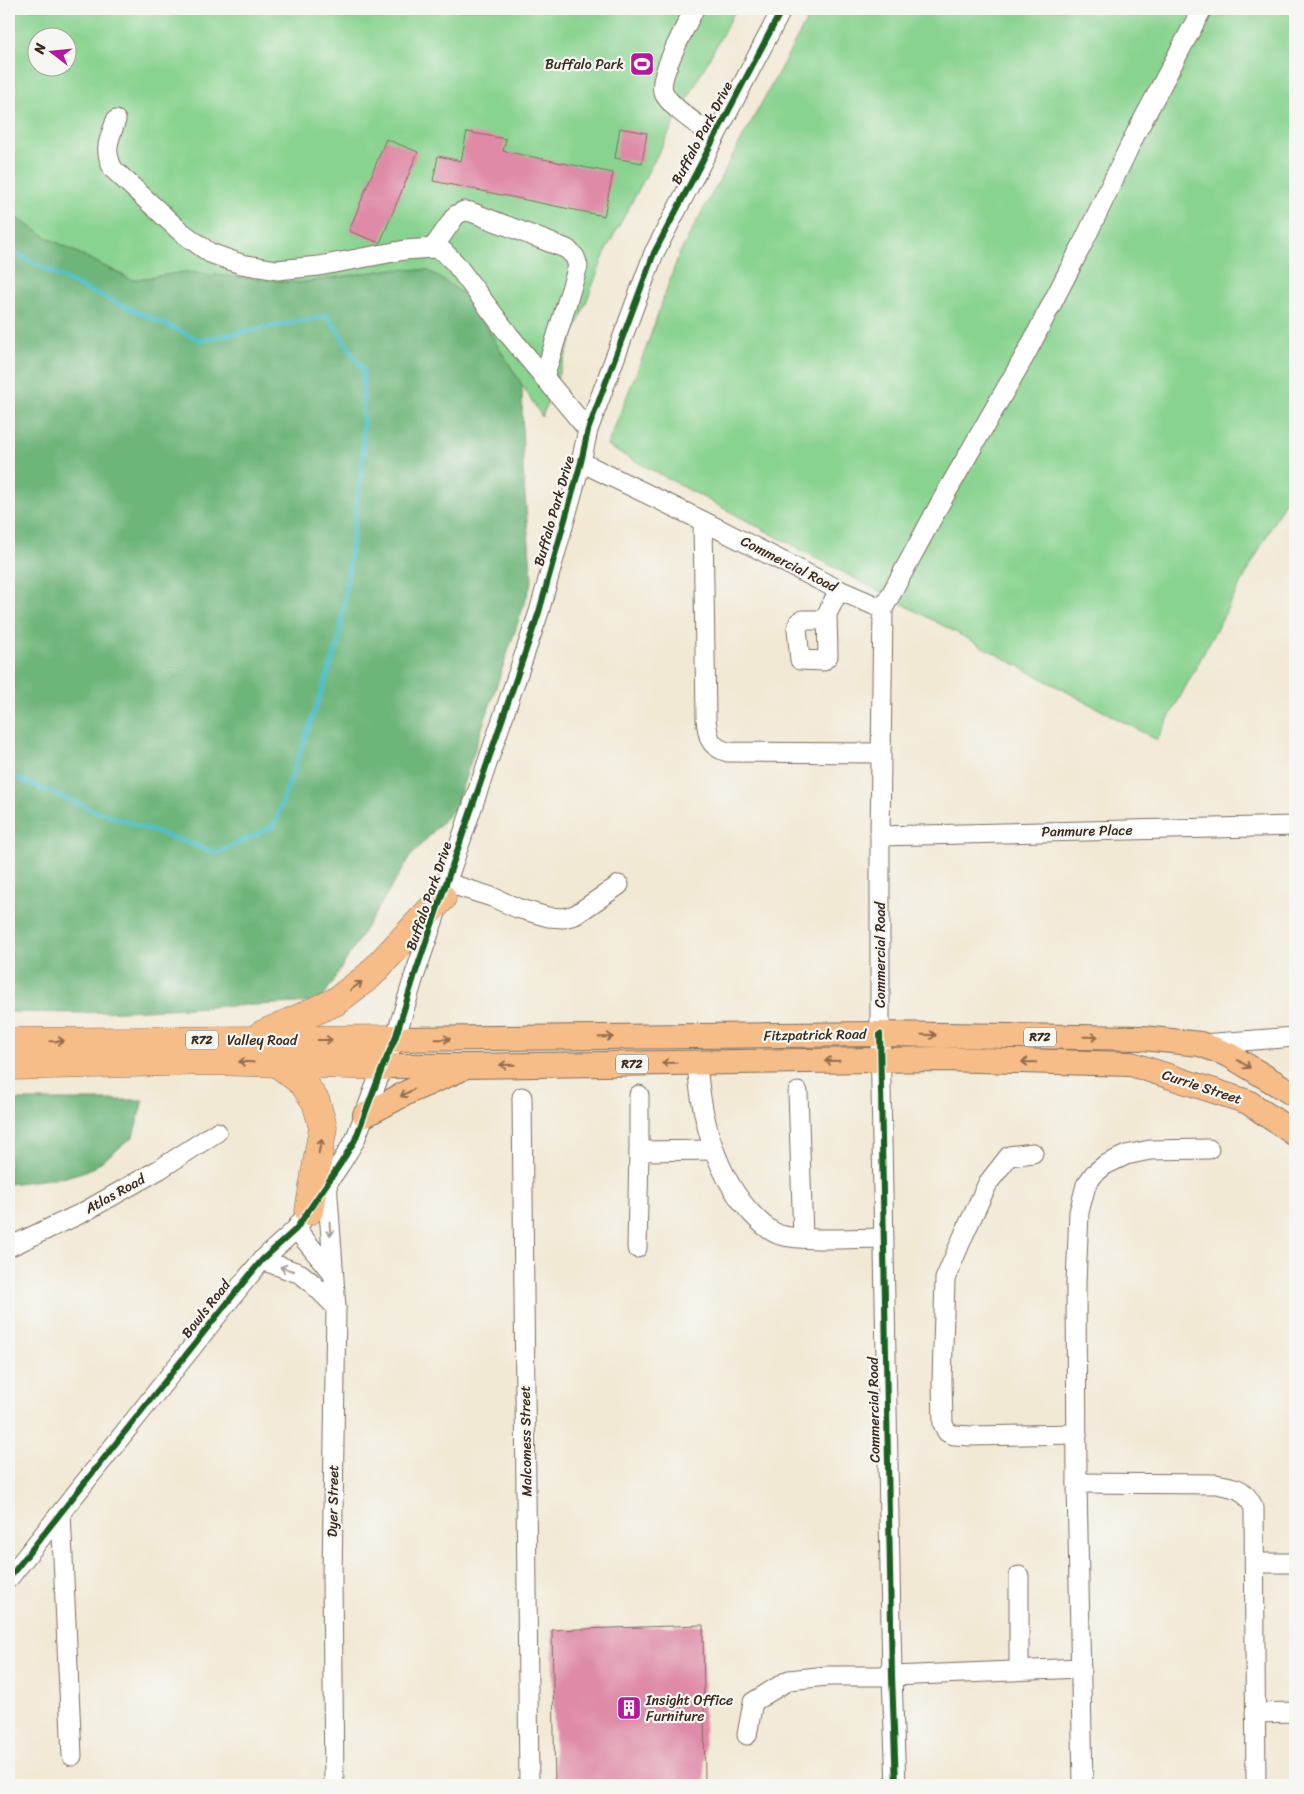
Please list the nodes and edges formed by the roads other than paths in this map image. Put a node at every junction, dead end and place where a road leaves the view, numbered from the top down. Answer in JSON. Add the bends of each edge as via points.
{"nodes":[{"id":1,"x":694,"y":9,"type":"edge"},
{"id":2,"x":782,"y":9,"type":"edge"},
{"id":3,"x":1202,"y":9,"type":"edge"},
{"id":4,"x":116,"y":120,"type":"dead end"},
{"id":5,"x":714,"y":137,"type":"junction"},
{"id":6,"x":433,"y":248,"type":"junction"},
{"id":7,"x":544,"y":378,"type":"junction"},
{"id":8,"x":588,"y":430,"type":"junction"},
{"id":9,"x":581,"y":462,"type":"junction"},
{"id":10,"x":703,"y":521,"type":"junction"},
{"id":11,"x":839,"y":590,"type":"junction"},
{"id":12,"x":883,"y":609,"type":"junction"},
{"id":13,"x":827,"y":620,"type":"dead end"},
{"id":14,"x":881,"y":753,"type":"junction"},
{"id":15,"x":1295,"y":826,"type":"edge"},
{"id":16,"x":880,"y":836,"type":"junction"},
{"id":17,"x":619,"y":885,"type":"dead end"},
{"id":18,"x":445,"y":890,"type":"junction"},
{"id":19,"x":880,"y":1034,"type":"junction"},
{"id":20,"x":1295,"y":1037,"type":"edge"},
{"id":21,"x":395,"y":1039,"type":"junction"},
{"id":22,"x":251,"y":1040,"type":"junction"},
{"id":23,"x":9,"y":1042,"type":"edge"},
{"id":24,"x":1200,"y":1044,"type":"junction"},
{"id":25,"x":881,"y":1061,"type":"junction"},
{"id":26,"x":276,"y":1062,"type":"junction"},
{"id":27,"x":697,"y":1063,"type":"junction"},
{"id":28,"x":1131,"y":1064,"type":"joint"},
{"id":29,"x":9,"y":1066,"type":"edge"},
{"id":30,"x":383,"y":1066,"type":"junction"},
{"id":31,"x":467,"y":1066,"type":"junction"},
{"id":32,"x":798,"y":1092,"type":"dead end"},
{"id":33,"x":639,"y":1095,"type":"dead end"},
{"id":34,"x":1295,"y":1095,"type":"edge"},
{"id":35,"x":522,"y":1097,"type":"dead end"},
{"id":36,"x":365,"y":1115,"type":"junction"},
{"id":37,"x":217,"y":1132,"type":"dead end"},
{"id":38,"x":1295,"y":1134,"type":"edge"},
{"id":39,"x":1209,"y":1149,"type":"dead end"},
{"id":40,"x":714,"y":1150,"type":"junction"},
{"id":41,"x":639,"y":1151,"type":"junction"},
{"id":42,"x":1033,"y":1153,"type":"dead end"},
{"id":43,"x":327,"y":1183,"type":"junction"},
{"id":44,"x":302,"y":1220,"type":"junction"},
{"id":45,"x":803,"y":1238,"type":"junction"},
{"id":46,"x":884,"y":1238,"type":"junction"},
{"id":47,"x":9,"y":1247,"type":"edge"},
{"id":48,"x":637,"y":1248,"type":"dead end"},
{"id":49,"x":262,"y":1260,"type":"junction"},
{"id":50,"x":333,"y":1274,"type":"junction"},
{"id":51,"x":336,"y":1307,"type":"junction"},
{"id":52,"x":1077,"y":1434,"type":"junction"},
{"id":53,"x":1077,"y":1483,"type":"junction"},
{"id":54,"x":61,"y":1513,"type":"junction"},
{"id":55,"x":1255,"y":1563,"type":"junction"},
{"id":56,"x":1295,"y":1563,"type":"edge"},
{"id":57,"x":1019,"y":1576,"type":"dead end"},
{"id":58,"x":9,"y":1578,"type":"edge"},
{"id":59,"x":1081,"y":1668,"type":"junction"},
{"id":60,"x":1019,"y":1670,"type":"junction"},
{"id":61,"x":892,"y":1676,"type":"junction"},
{"id":62,"x":1295,"y":1712,"type":"edge"},
{"id":63,"x":1256,"y":1713,"type":"junction"},
{"id":64,"x":747,"y":1735,"type":"dead end"},
{"id":65,"x":72,"y":1756,"type":"dead end"},
{"id":66,"x":334,"y":1785,"type":"edge"},
{"id":67,"x":529,"y":1785,"type":"edge"},
{"id":68,"x":896,"y":1785,"type":"edge"},
{"id":69,"x":1083,"y":1785,"type":"edge"},
{"id":70,"x":1256,"y":1785,"type":"edge"}],
"edges":[{"from":1,"to":5,"type":"street","via":[[667,67],[663,91],[678,111]]},
{"from":2,"to":5,"type":"street","name":"Buffalo Park Drive"},
{"from":3,"to":12,"type":"street","via":[[1027,352]]},
{"from":4,"to":6,"type":"street","via":[[107,156],[113,168],[180,231],[210,253],[241,264],[277,270]]},
{"from":5,"to":8,"type":"street","name":"Buffalo Park Drive","via":[[654,252]]},
{"from":6,"to":7,"type":"street","via":[[450,256]]},
{"from":6,"to":7,"type":"street","via":[[456,215],[464,211],[567,249],[575,257],[578,266]]},
{"from":7,"to":8,"type":"street"},
{"from":8,"to":9,"type":"street","name":"Buffalo Park Drive"},
{"from":9,"to":10,"type":"street","name":"Commercial Road"},
{"from":9,"to":18,"type":"street","name":"Buffalo Park Drive","via":[[539,612]]},
{"from":10,"to":11,"type":"street","name":"Commercial Road"},
{"from":10,"to":14,"type":"street","via":[[706,719],[708,737],[714,745],[728,752]]},
{"from":11,"to":12,"type":"street","name":"Commercial Road"},
{"from":11,"to":13,"type":"street","via":[[828,610]]},
{"from":12,"to":14,"type":"street","name":"Commercial Road"},
{"from":14,"to":16,"type":"street","name":"Commercial Road"},
{"from":15,"to":16,"type":"street","name":"Panmure Place"},
{"from":16,"to":19,"type":"street","name":"Commercial Road"},
{"from":17,"to":18,"type":"street","via":[[575,915],[563,918],[548,918],[492,897]]},
{"from":18,"to":21,"type":"street","name":"Buffalo Park Drive"},
{"from":22,"to":18,"type":"highway","one_way":true,"via":[[335,1002],[369,976]]},
{"from":21,"to":19,"type":"main road","name":"Fitzpatrick Road","number":"R72","one_way":true},
{"from":19,"to":24,"type":"main road","name":"Fitzpatrick Road","number":"R72","one_way":true,"via":[[1143,1038]]},
{"from":19,"to":25,"type":"street","name":"Commercial Road"},
{"from":20,"to":24,"type":"street","name":"Fitzpatrick Road"},
{"from":22,"to":21,"type":"highway","name":"Valley Road","number":"R72","one_way":true},
{"from":21,"to":30,"type":"street","name":"Bowls Road"},
{"from":23,"to":22,"type":"highway","name":"Valley Road","number":"R72","one_way":true},
{"from":24,"to":34,"type":"main road","number":"R72","one_way":true,"via":[[1229,1055]]},
{"from":25,"to":27,"type":"main road","name":"Fitzpatrick Road","number":"R72","one_way":true},
{"from":28,"to":25,"type":"main road","name":"Fitzpatrick Road","number":"R72","one_way":true,"via":[[942,1059]]},
{"from":25,"to":46,"type":"street","name":"Commercial Road"},
{"from":26,"to":29,"type":"highway","name":"Valley Road","number":"R72","one_way":true},
{"from":26,"to":30,"type":"highway","name":"Valley Road","number":"R72"},
{"from":44,"to":26,"type":"highway","one_way":true,"via":[[323,1127],[316,1102],[303,1083]]},
{"from":27,"to":31,"type":"main road","name":"Fitzpatrick Road","number":"R72","one_way":true},
{"from":27,"to":40,"type":"street","via":[[700,1093]]},
{"from":28,"to":38,"type":"main road","name":"Currie Street","number":"R72","via":[[1248,1102]]},
{"from":30,"to":31,"type":"main road","name":"Fitzpatrick Road","number":"R72"},
{"from":30,"to":36,"type":"street","name":"Bowls Road"},
{"from":31,"to":36,"type":"main road","one_way":true},
{"from":32,"to":45,"type":"street"},
{"from":33,"to":41,"type":"street"},
{"from":35,"to":67,"type":"street","name":"Malcomess Street"},
{"from":36,"to":43,"type":"street","name":"Bowls Road","via":[[354,1140]]},
{"from":37,"to":47,"type":"street","name":"Atlas Road","via":[[90,1209]]},
{"from":39,"to":52,"type":"street","via":[[1150,1150],[1126,1155],[1105,1165],[1086,1185],[1079,1212],[1076,1265]]},
{"from":40,"to":41,"type":"street"},
{"from":40,"to":45,"type":"street","via":[[743,1204],[763,1226],[779,1234]]},
{"from":41,"to":48,"type":"street"},
{"from":42,"to":52,"type":"street","via":[[1009,1156],[988,1183],[945,1280],[943,1424],[947,1432],[954,1435]]},
{"from":43,"to":44,"type":"street","name":"Bowls Road"},
{"from":43,"to":50,"type":"street","name":"Dyer Street","one_way":true},
{"from":44,"to":49,"type":"street","name":"Bowls Road"},
{"from":44,"to":50,"type":"street"},
{"from":45,"to":46,"type":"street"},
{"from":46,"to":61,"type":"street","name":"Commercial Road"},
{"from":51,"to":49,"type":"street","one_way":true,"via":[[301,1274]]},
{"from":49,"to":54,"type":"street","name":"Bowls Road"},
{"from":50,"to":51,"type":"street","name":"Dyer Street"},
{"from":51,"to":66,"type":"street","name":"Dyer Street","via":[[332,1578]]},
{"from":52,"to":53,"type":"street"},
{"from":53,"to":55,"type":"street","via":[[1216,1484],[1237,1488],[1247,1495],[1254,1508]]},
{"from":53,"to":59,"type":"street"},
{"from":54,"to":58,"type":"street","name":"Bowls Road"},
{"from":54,"to":65,"type":"street"},
{"from":55,"to":56,"type":"street"},
{"from":55,"to":63,"type":"street"},
{"from":57,"to":60,"type":"street"},
{"from":59,"to":60,"type":"street"},
{"from":59,"to":69,"type":"street"},
{"from":60,"to":61,"type":"street"},
{"from":61,"to":64,"type":"street","via":[[827,1676],[789,1680],[754,1702]]},
{"from":61,"to":68,"type":"street","name":"Commercial Road"},
{"from":62,"to":63,"type":"street"},
{"from":63,"to":70,"type":"street"}]}
